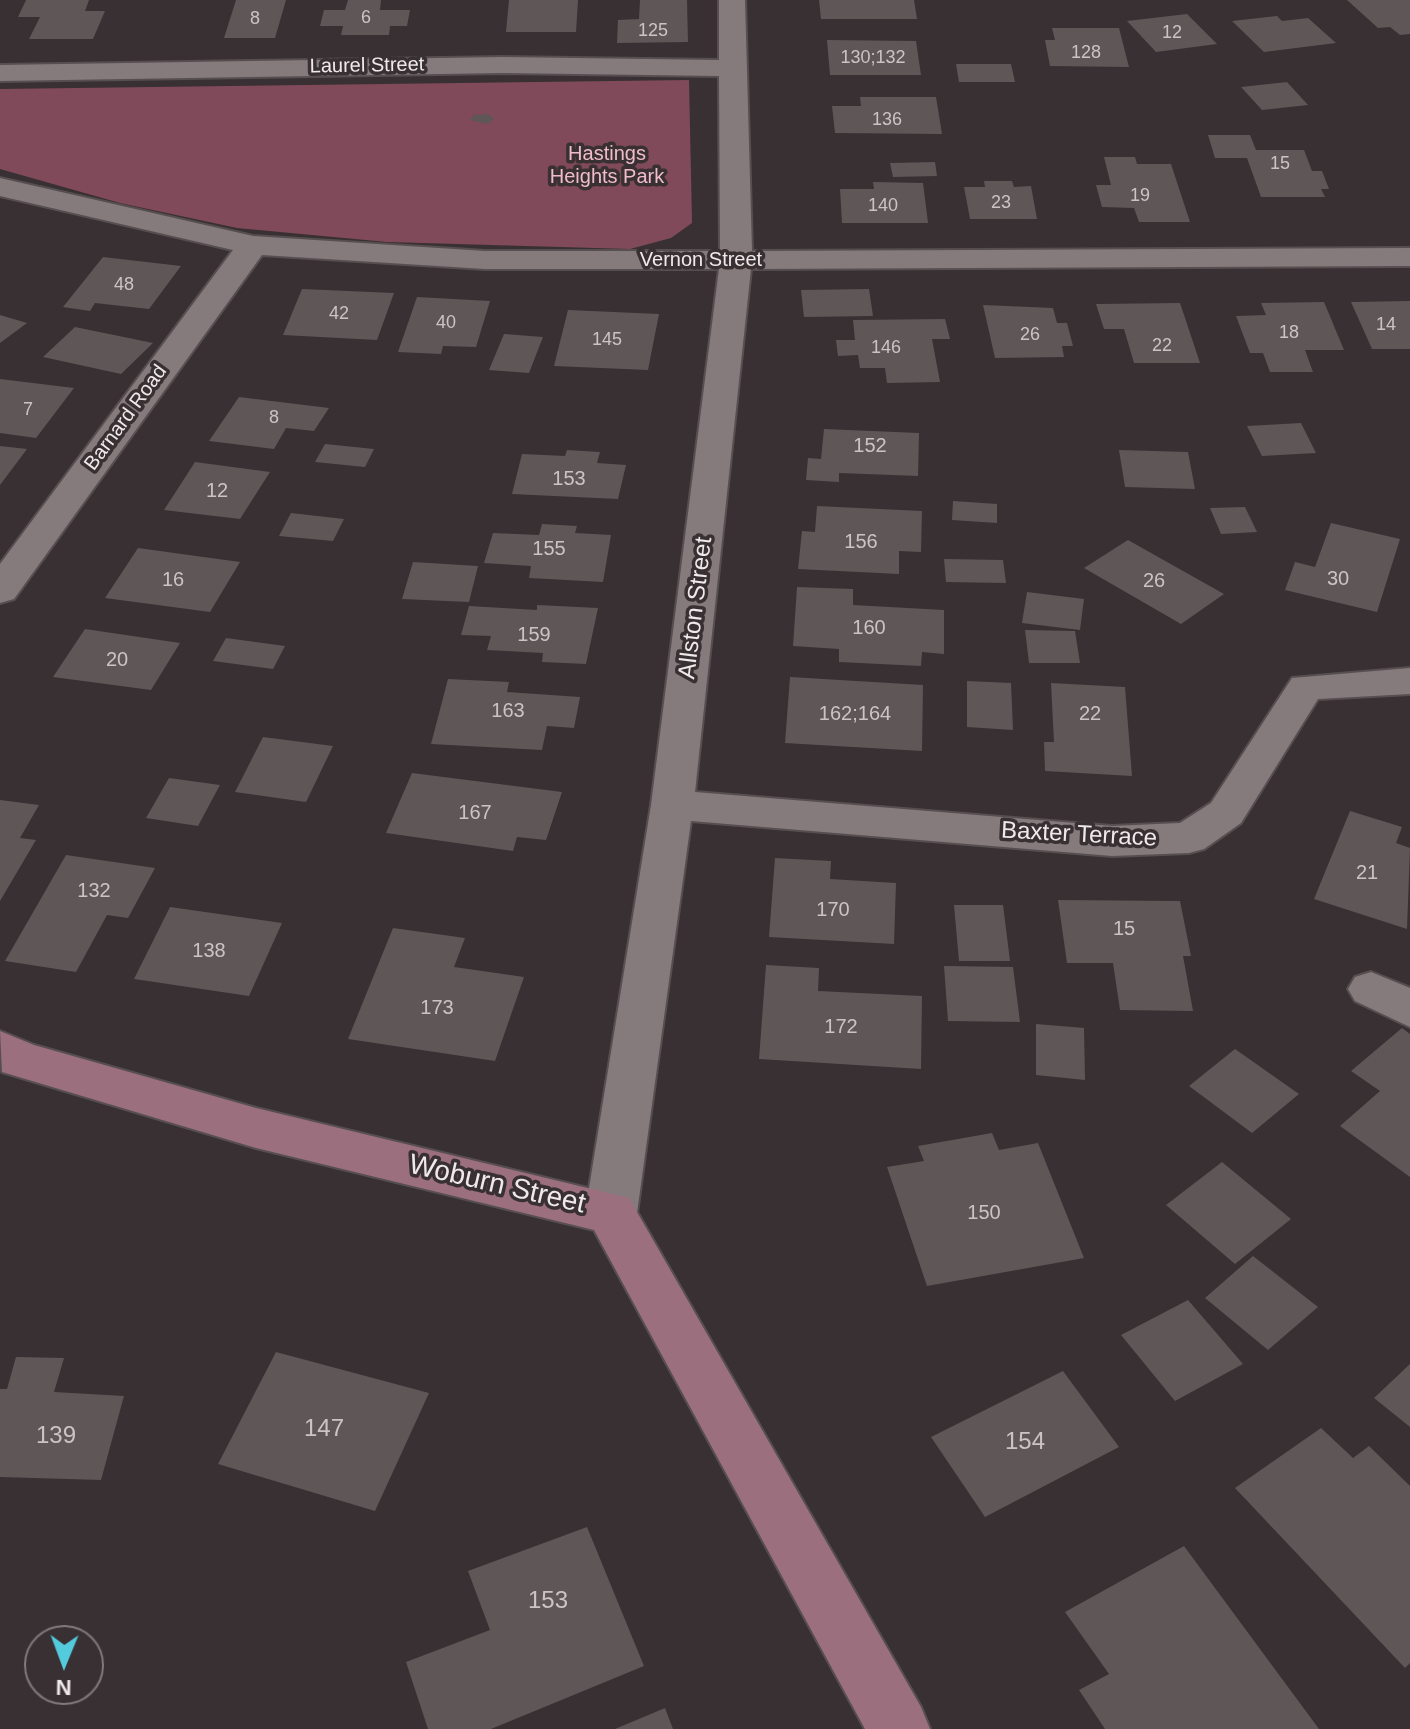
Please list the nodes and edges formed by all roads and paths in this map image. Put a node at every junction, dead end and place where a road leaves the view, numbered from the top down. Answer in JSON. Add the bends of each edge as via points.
{"nodes":[{"id":1,"x":732,"y":0,"type":"edge"},
{"id":2,"x":734,"y":68,"type":"junction"},
{"id":3,"x":0,"y":73,"type":"edge"},
{"id":4,"x":0,"y":187,"type":"edge"},
{"id":5,"x":253,"y":245,"type":"junction"},
{"id":6,"x":1410,"y":257,"type":"edge"},
{"id":7,"x":736,"y":260,"type":"junction"},
{"id":8,"x":0,"y":591,"type":"edge"},
{"id":9,"x":1410,"y":681,"type":"edge"},
{"id":10,"x":672,"y":805,"type":"junction"},
{"id":11,"x":0,"y":1049,"type":"edge"},
{"id":12,"x":611,"y":1213,"type":"junction"},
{"id":13,"x":899,"y":1729,"type":"edge"}],
"edges":[{"from":1,"to":2,"type":"street","name":"Allston Street"},
{"from":2,"to":3,"type":"street","name":"Laurel Street","via":[[503,65]]},
{"from":2,"to":7,"type":"street","name":"Allston Street"},
{"from":4,"to":5,"type":"street","name":"Vernon Street"},
{"from":5,"to":7,"type":"street","name":"Vernon Street","via":[[485,260]]},
{"from":5,"to":8,"type":"street","name":"Barnard Road"},
{"from":6,"to":7,"type":"street","name":"Vernon Street"},
{"from":7,"to":10,"type":"street","name":"Allston Street"},
{"from":9,"to":10,"type":"street","name":"Baxter Terrace","via":[[1306,687],[1226,813],[1189,838],[1112,841]]},
{"from":10,"to":12,"type":"street","name":"Allston Street"},
{"from":11,"to":12,"type":"street","name":"Woburn Street","via":[[256,1128]]},
{"from":12,"to":13,"type":"street","name":"Woburn Street"}]}
